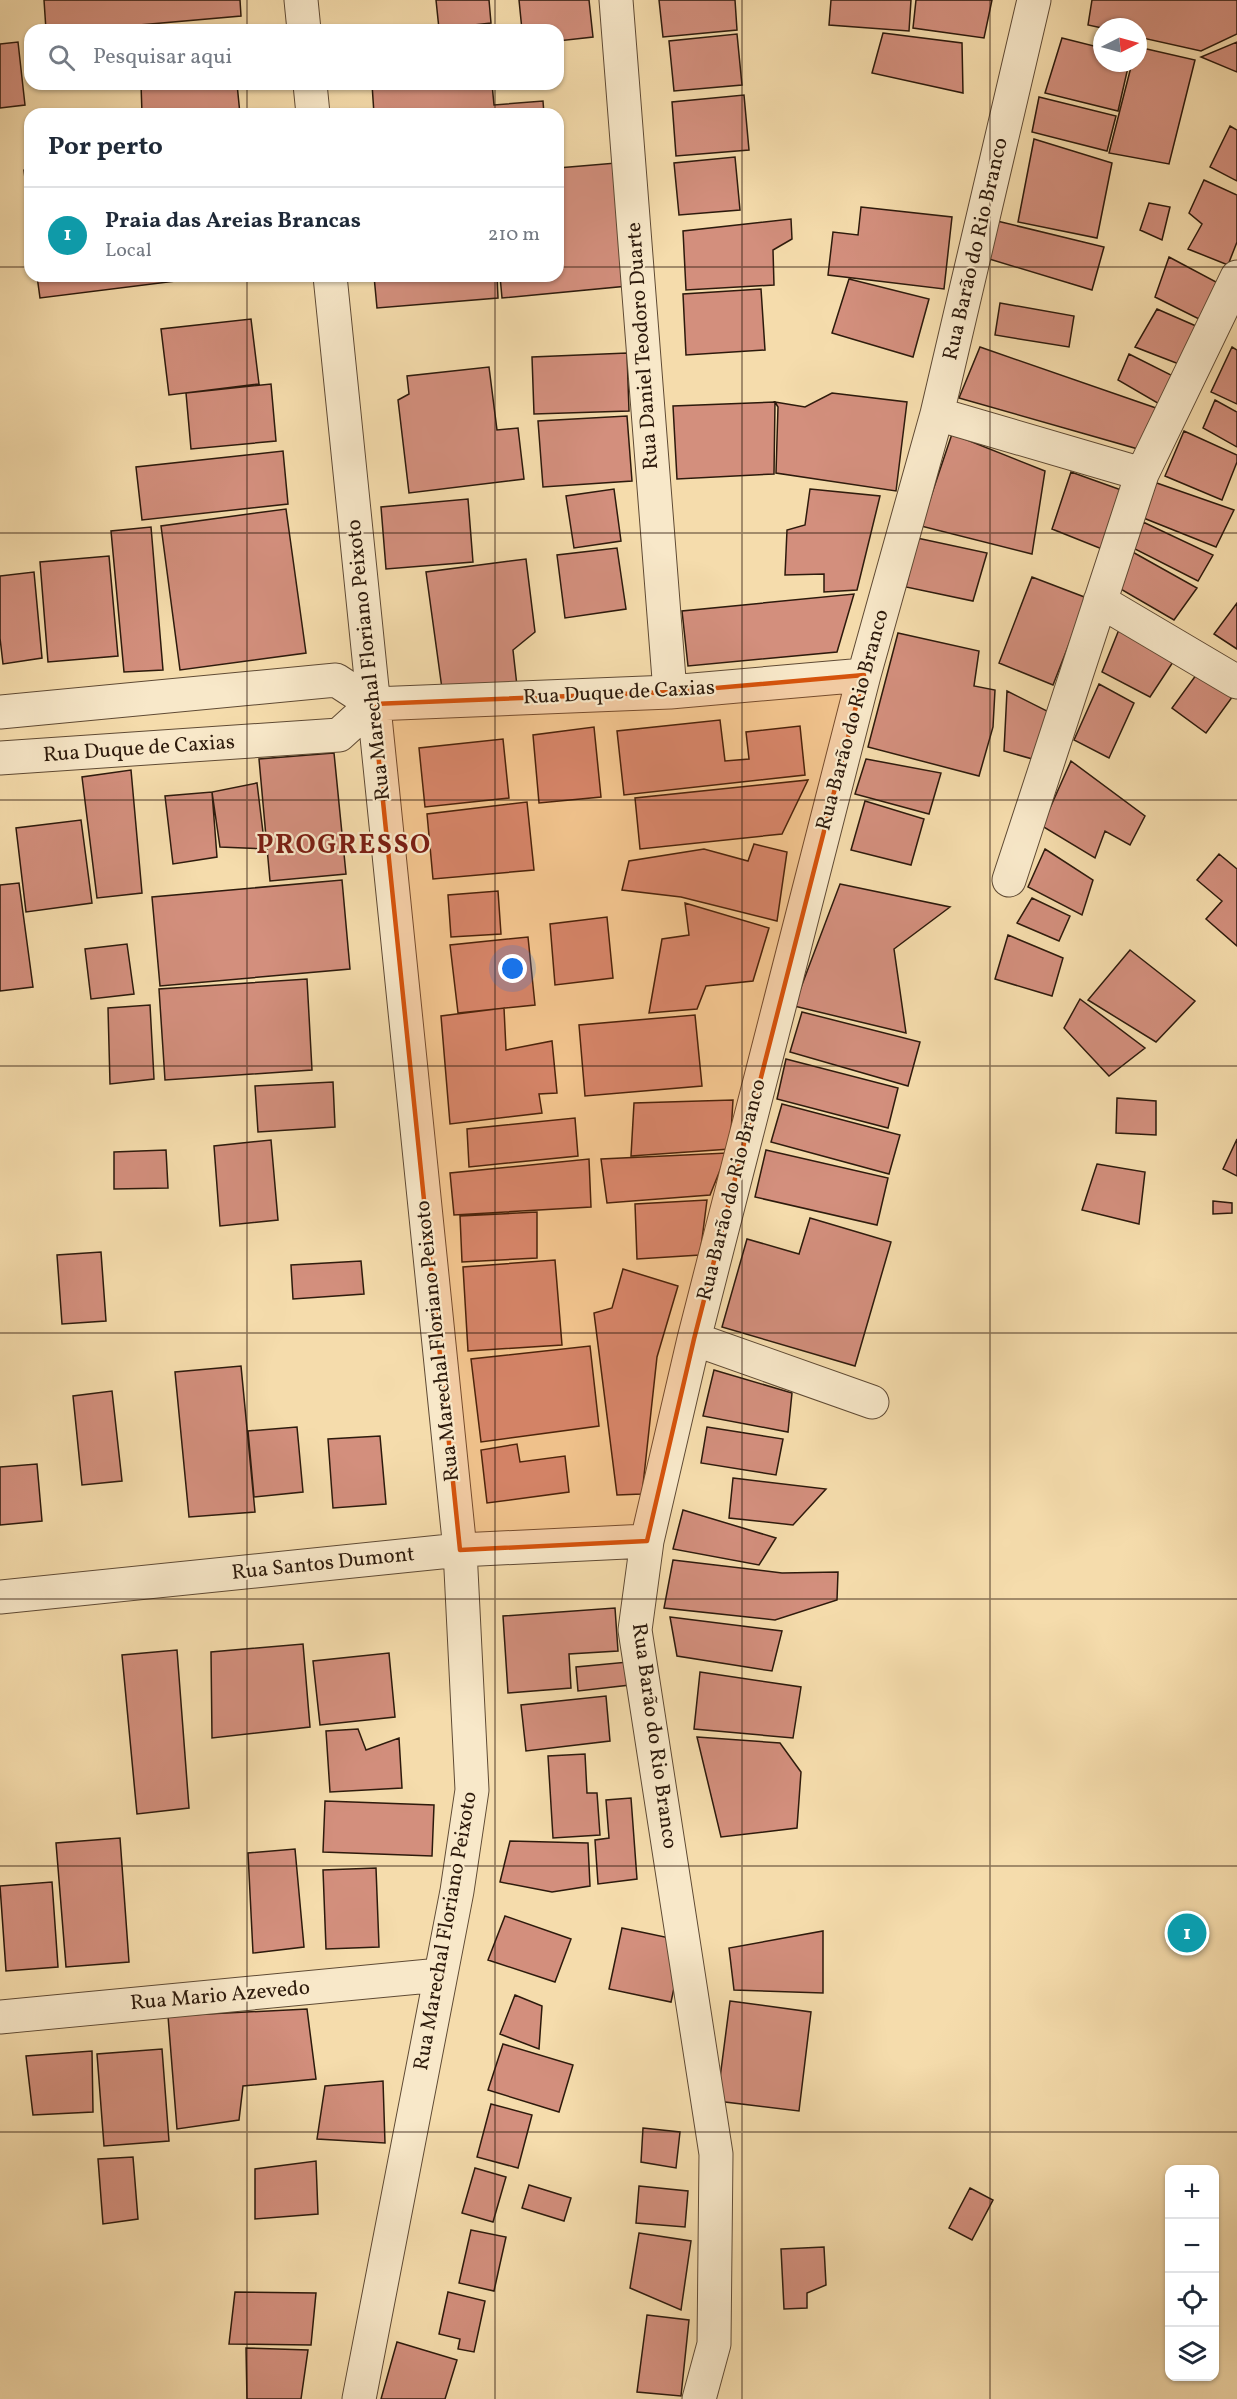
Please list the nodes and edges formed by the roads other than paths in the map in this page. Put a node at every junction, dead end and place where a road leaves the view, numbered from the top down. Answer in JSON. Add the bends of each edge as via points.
{"nodes":[{"id":1,"x":301,"y":0,"type":"edge"},
{"id":2,"x":616,"y":0,"type":"edge"},
{"id":3,"x":1034,"y":0,"type":"edge"},
{"id":4,"x":303,"y":24,"type":"edge"},
{"id":5,"x":311,"y":90,"type":"edge"},
{"id":6,"x":312,"y":108,"type":"edge"},
{"id":7,"x":1237,"y":277,"type":"edge"},
{"id":8,"x":331,"y":282,"type":"edge"},
{"id":9,"x":937,"y":414,"type":"junction"},
{"id":10,"x":1142,"y":474,"type":"junction"},
{"id":11,"x":1101,"y":601,"type":"junction"},
{"id":12,"x":864,"y":675,"type":"junction"},
{"id":13,"x":1237,"y":682,"type":"edge"},
{"id":14,"x":670,"y":692,"type":"junction"},
{"id":15,"x":374,"y":704,"type":"junction"},
{"id":16,"x":36,"y":710,"type":"junction"},
{"id":17,"x":0,"y":712,"type":"edge"},
{"id":18,"x":41,"y":755,"type":"junction"},
{"id":19,"x":0,"y":758,"type":"edge"},
{"id":20,"x":1009,"y":880,"type":"dead end"},
{"id":21,"x":694,"y":1339,"type":"junction"},
{"id":22,"x":872,"y":1402,"type":"dead end"},
{"id":23,"x":647,"y":1541,"type":"junction"},
{"id":24,"x":460,"y":1550,"type":"junction"},
{"id":25,"x":0,"y":1597,"type":"edge"},
{"id":26,"x":440,"y":1975,"type":"junction"},
{"id":27,"x":0,"y":2017,"type":"edge"},
{"id":28,"x":359,"y":2399,"type":"edge"},
{"id":29,"x":699,"y":2399,"type":"edge"}],
"edges":[{"from":1,"to":4,"type":"street"},
{"from":2,"to":14,"type":"street","name":"Rua Daniel Teodoro Duarte"},
{"from":3,"to":9,"type":"street","name":"Rua Barão do Rio Branco"},
{"from":5,"to":6,"type":"street"},
{"from":7,"to":10,"type":"street"},
{"from":8,"to":15,"type":"street","name":"Rua Marechal Floriano Peixoto"},
{"from":9,"to":10,"type":"street"},
{"from":9,"to":12,"type":"street","name":"Rua Barão do Rio Branco"},
{"from":10,"to":11,"type":"street"},
{"from":11,"to":13,"type":"street"},
{"from":11,"to":20,"type":"street"},
{"from":12,"to":14,"type":"street","name":"Rua Duque de Caxias"},
{"from":12,"to":21,"type":"street","name":"Rua Barão do Rio Branco"},
{"from":14,"to":15,"type":"street","name":"Rua Duque de Caxias"},
{"from":15,"to":16,"type":"street","via":[[336,680]]},
{"from":15,"to":18,"type":"street","name":"Rua Duque de Caxias","via":[[339,735]]},
{"from":15,"to":24,"type":"street","name":"Rua Marechal Floriano Peixoto"},
{"from":16,"to":17,"type":"street"},
{"from":16,"to":18,"type":"street"},
{"from":18,"to":19,"type":"street","name":"Rua Duque de Caxias"},
{"from":21,"to":22,"type":"street"},
{"from":21,"to":23,"type":"street","name":"Rua Barão do Rio Branco"},
{"from":23,"to":24,"type":"street","name":"Rua Santos Dumont"},
{"from":23,"to":29,"type":"street","name":"Rua Barão do Rio Branco","via":[[635,1630],[716,2154],[714,2344]]},
{"from":24,"to":25,"type":"street","name":"Rua Santos Dumont"},
{"from":24,"to":26,"type":"street","name":"Rua Marechal Floriano Peixoto","via":[[472,1790]]},
{"from":26,"to":27,"type":"street","name":"Rua Mario Azevedo"},
{"from":26,"to":28,"type":"street","name":"Rua Marechal Floriano Peixoto"}]}
